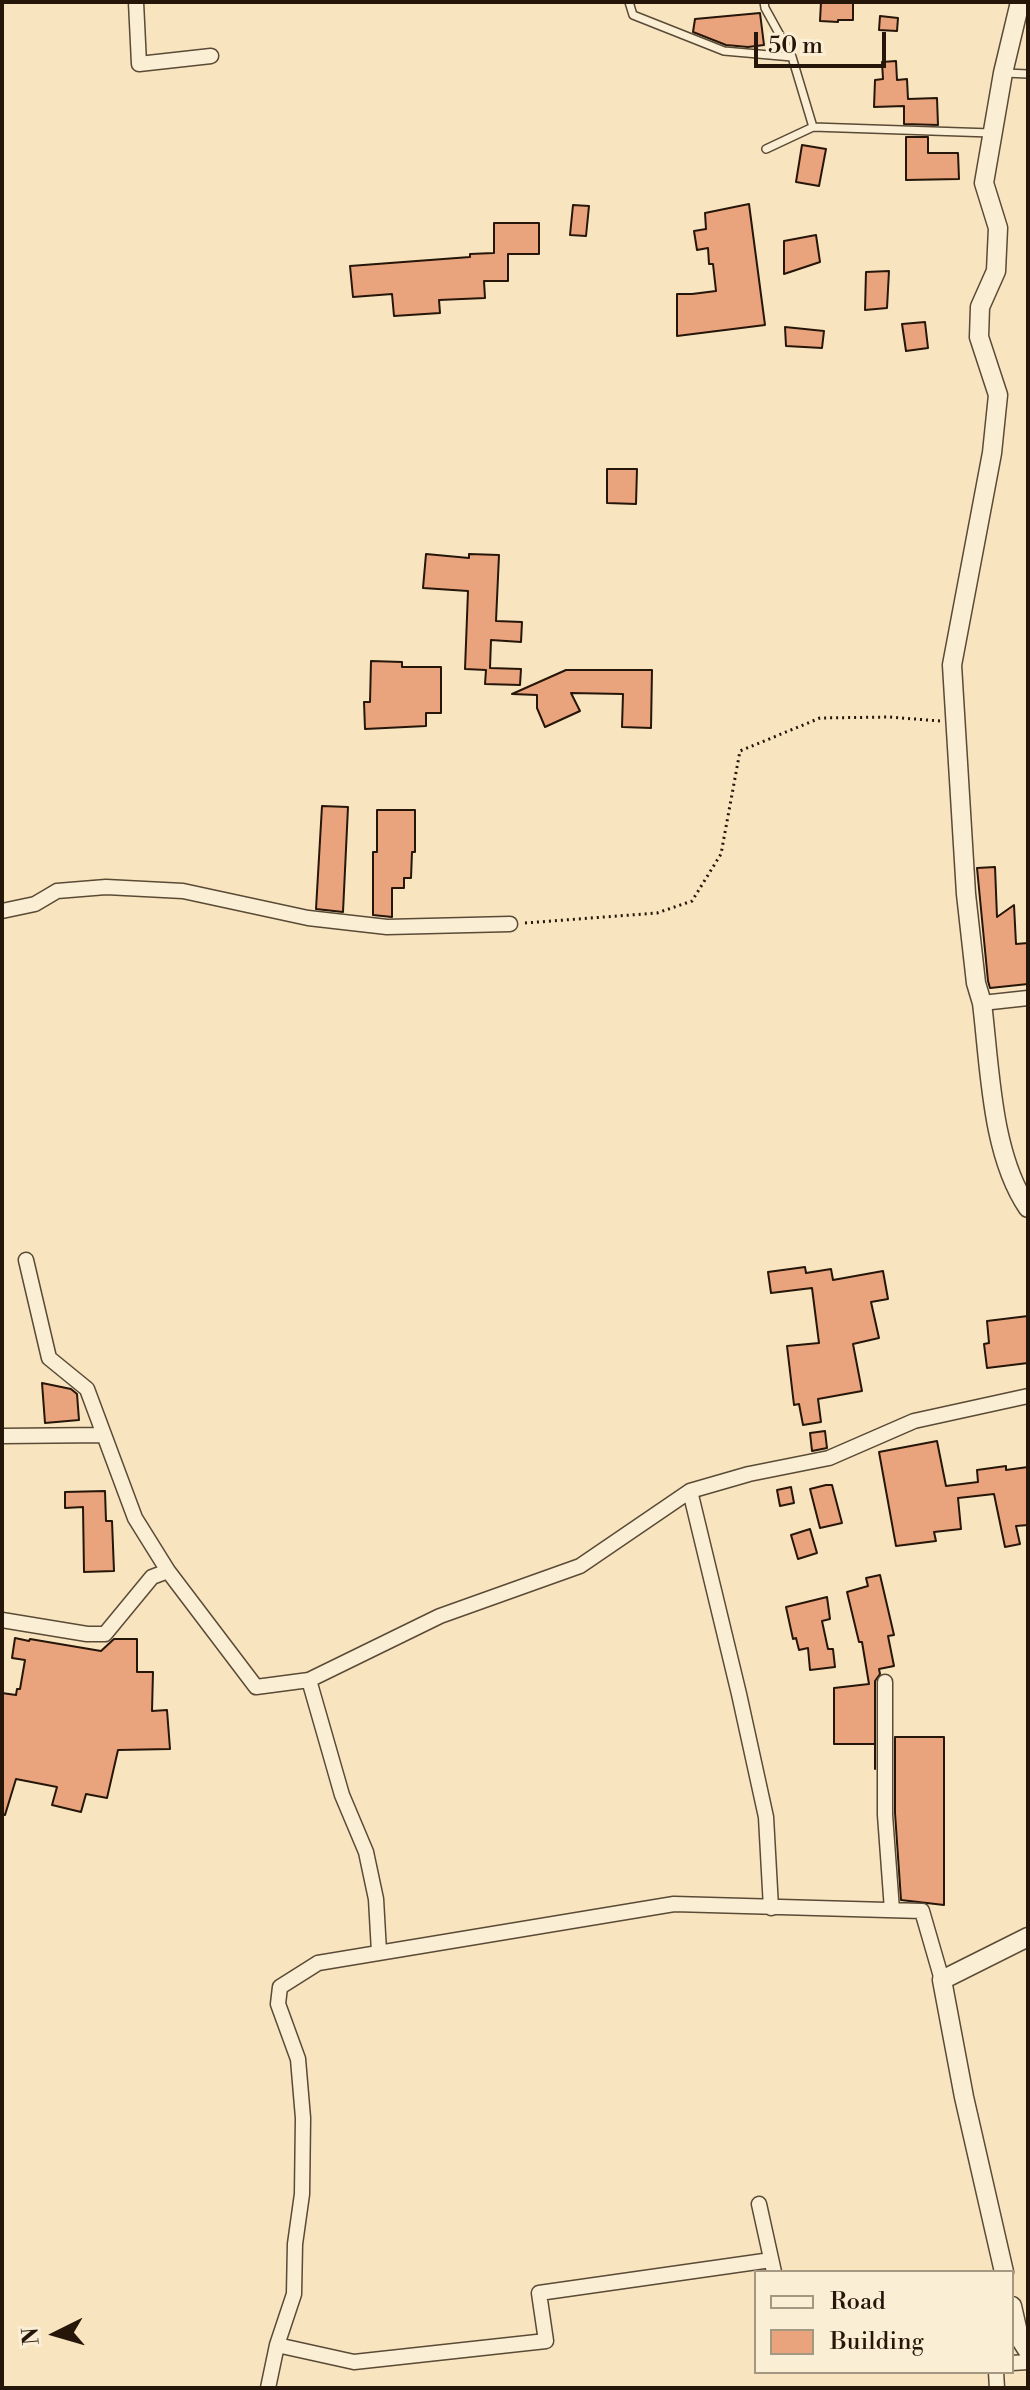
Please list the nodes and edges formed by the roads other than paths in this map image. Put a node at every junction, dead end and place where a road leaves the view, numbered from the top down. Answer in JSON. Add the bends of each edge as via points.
{"nodes":[{"id":1,"x":140,"y":2,"type":"edge"},
{"id":2,"x":629,"y":2,"type":"edge"},
{"id":3,"x":764,"y":2,"type":"edge"},
{"id":4,"x":1020,"y":2,"type":"edge"},
{"id":5,"x":211,"y":56,"type":"dead end"},
{"id":6,"x":792,"y":57,"type":"junction"},
{"id":7,"x":1003,"y":73,"type":"junction"},
{"id":8,"x":1028,"y":74,"type":"edge"},
{"id":9,"x":813,"y":127,"type":"junction"},
{"id":10,"x":993,"y":133,"type":"junction"},
{"id":11,"x":766,"y":149,"type":"dead end"},
{"id":12,"x":2,"y":911,"type":"edge"},
{"id":13,"x":510,"y":924,"type":"road end"},
{"id":14,"x":1028,"y":998,"type":"edge"},
{"id":15,"x":982,"y":1003,"type":"junction"},
{"id":16,"x":1028,"y":1208,"type":"edge"},
{"id":17,"x":26,"y":1260,"type":"dead end"},
{"id":18,"x":1028,"y":1396,"type":"edge"},
{"id":19,"x":104,"y":1435,"type":"junction"},
{"id":20,"x":2,"y":1436,"type":"edge"},
{"id":21,"x":690,"y":1491,"type":"junction"},
{"id":22,"x":168,"y":1571,"type":"junction"},
{"id":23,"x":2,"y":1620,"type":"edge"},
{"id":24,"x":309,"y":1680,"type":"junction"},
{"id":25,"x":885,"y":1682,"type":"dead end"},
{"id":26,"x":771,"y":1908,"type":"junction"},
{"id":27,"x":892,"y":1910,"type":"junction"},
{"id":28,"x":1028,"y":1937,"type":"edge"},
{"id":29,"x":379,"y":1952,"type":"junction"},
{"id":30,"x":942,"y":1980,"type":"junction"},
{"id":31,"x":759,"y":2204,"type":"dead end"},
{"id":32,"x":772,"y":2266,"type":"edge"},
{"id":33,"x":1004,"y":2270,"type":"edge"},
{"id":34,"x":1014,"y":2315,"type":"edge"},
{"id":35,"x":1020,"y":2342,"type":"edge"},
{"id":36,"x":277,"y":2345,"type":"junction"},
{"id":37,"x":268,"y":2388,"type":"edge"}],
"edges":[{"from":1,"to":5,"type":"street","via":[[139,64]]},
{"from":2,"to":6,"type":"lane","via":[[633,15],[724,51]]},
{"from":3,"to":6,"type":"lane"},
{"from":4,"to":7,"type":"street"},
{"from":6,"to":9,"type":"lane"},
{"from":7,"to":8,"type":"lane"},
{"from":7,"to":10,"type":"street"},
{"from":9,"to":10,"type":"lane"},
{"from":9,"to":11,"type":"lane"},
{"from":10,"to":15,"type":"street","via":[[984,183],[998,228],[996,271],[980,307],[979,337],[998,395],[952,665],[966,894]]},
{"from":12,"to":13,"type":"street","via":[[35,904],[57,891],[106,887],[183,891],[308,918],[387,927]]},
{"from":14,"to":15,"type":"street"},
{"from":15,"to":16,"type":"street","via":[[999,1139]]},
{"from":17,"to":19,"type":"street","via":[[49,1358],[87,1389]]},
{"from":18,"to":21,"type":"street","via":[[914,1421],[829,1458]]},
{"from":19,"to":20,"type":"street"},
{"from":19,"to":22,"type":"street","via":[[135,1518]]},
{"from":21,"to":24,"type":"street","via":[[580,1566],[440,1616]]},
{"from":21,"to":26,"type":"street","via":[[766,1817]]},
{"from":22,"to":23,"type":"street","via":[[152,1577],[105,1634]]},
{"from":22,"to":24,"type":"street","via":[[256,1687]]},
{"from":24,"to":29,"type":"street","via":[[342,1795],[366,1852]]},
{"from":25,"to":27,"type":"street","via":[[885,1815]]},
{"from":26,"to":27,"type":"street"},
{"from":26,"to":29,"type":"street","via":[[674,1904]]},
{"from":27,"to":30,"type":"street","via":[[922,1911]]},
{"from":28,"to":30,"type":"street"},
{"from":29,"to":36,"type":"street","via":[[318,1963],[280,1987],[278,2004],[298,2059],[303,2148],[294,2294]]},
{"from":30,"to":33,"type":"street"},
{"from":31,"to":32,"type":"street"},
{"from":32,"to":36,"type":"street","via":[[539,2293],[546,2341],[354,2362]]},
{"from":34,"to":35,"type":"street"},
{"from":36,"to":37,"type":"street"}]}
